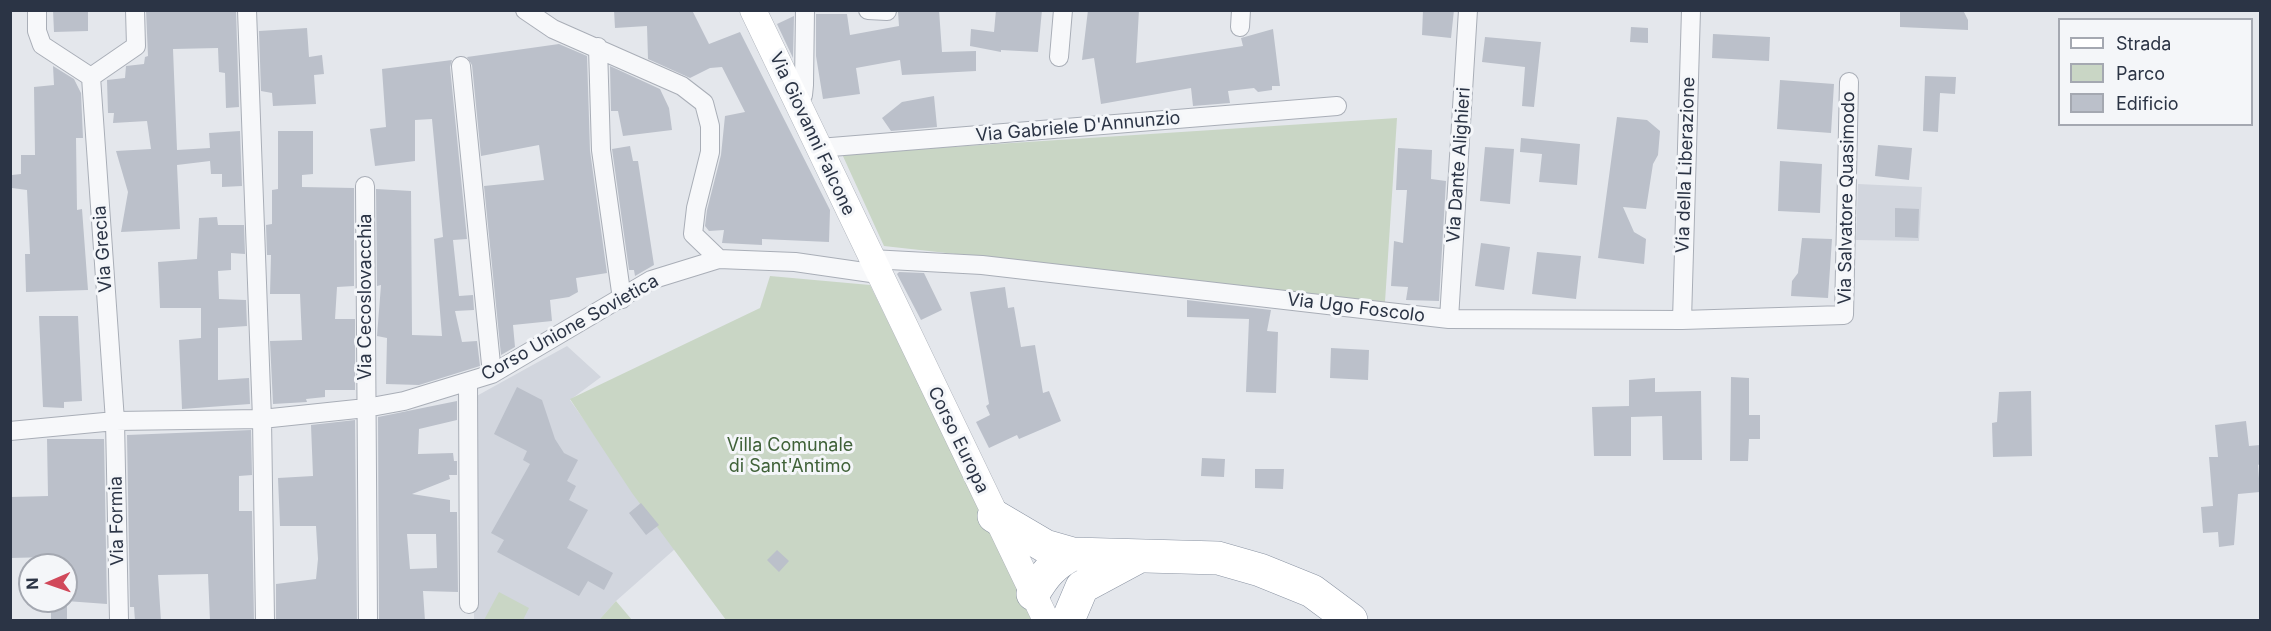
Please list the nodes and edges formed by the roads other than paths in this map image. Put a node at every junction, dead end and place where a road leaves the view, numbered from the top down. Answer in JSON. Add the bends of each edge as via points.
{"nodes":[{"id":1,"x":37,"y":10,"type":"edge"},
{"id":2,"x":135,"y":10,"type":"edge"},
{"id":3,"x":247,"y":10,"type":"edge"},
{"id":4,"x":525,"y":10,"type":"edge"},
{"id":5,"x":753,"y":10,"type":"edge"},
{"id":6,"x":805,"y":10,"type":"edge"},
{"id":7,"x":868,"y":10,"type":"edge"},
{"id":8,"x":1063,"y":10,"type":"edge"},
{"id":9,"x":1468,"y":10,"type":"edge"},
{"id":10,"x":1691,"y":10,"type":"edge"},
{"id":11,"x":888,"y":11,"type":"edge"},
{"id":12,"x":598,"y":47,"type":"junction"},
{"id":13,"x":1059,"y":57,"type":"dead end"},
{"id":14,"x":461,"y":66,"type":"dead end"},
{"id":15,"x":91,"y":77,"type":"junction"},
{"id":16,"x":1849,"y":82,"type":"dead end"},
{"id":17,"x":798,"y":102,"type":"junction"},
{"id":18,"x":1337,"y":106,"type":"dead end"},
{"id":19,"x":819,"y":148,"type":"junction"},
{"id":20,"x":365,"y":186,"type":"dead end"},
{"id":21,"x":719,"y":259,"type":"junction"},
{"id":22,"x":875,"y":266,"type":"junction"},
{"id":23,"x":622,"y":298,"type":"junction"},
{"id":24,"x":1844,"y":315,"type":"joint"},
{"id":25,"x":1449,"y":319,"type":"junction"},
{"id":26,"x":1682,"y":320,"type":"junction"},
{"id":27,"x":492,"y":374,"type":"junction"},
{"id":28,"x":468,"y":383,"type":"junction"},
{"id":29,"x":366,"y":408,"type":"junction"},
{"id":30,"x":262,"y":419,"type":"junction"},
{"id":31,"x":114,"y":421,"type":"junction"},
{"id":32,"x":10,"y":431,"type":"edge"},
{"id":33,"x":994,"y":516,"type":"junction"},
{"id":34,"x":1073,"y":554,"type":"junction"},
{"id":35,"x":1136,"y":557,"type":"junction"},
{"id":36,"x":1082,"y":587,"type":"junction"},
{"id":37,"x":469,"y":604,"type":"dead end"},
{"id":38,"x":1039,"y":607,"type":"edge"},
{"id":39,"x":119,"y":621,"type":"edge"},
{"id":40,"x":265,"y":621,"type":"edge"},
{"id":41,"x":368,"y":621,"type":"edge"},
{"id":42,"x":1068,"y":621,"type":"edge"},
{"id":43,"x":1352,"y":621,"type":"edge"}],
"edges":[{"from":1,"to":15,"type":"street","via":[[42,45]]},
{"from":2,"to":15,"type":"street","via":[[136,46]]},
{"from":3,"to":30,"type":"street"},
{"from":4,"to":12,"type":"street","via":[[553,29]]},
{"from":5,"to":17,"type":"main road","name":"Via Giovanni Falcone"},
{"from":6,"to":17,"type":"street","via":[[804,85]]},
{"from":7,"to":11,"type":"street"},
{"from":8,"to":13,"type":"street"},
{"from":9,"to":25,"type":"street","name":"Via Dante Alighieri"},
{"from":10,"to":26,"type":"street","name":"Via della Liberazione"},
{"from":12,"to":21,"type":"street","via":[[682,86],[704,103],[710,126],[710,152],[693,234]]},
{"from":12,"to":23,"type":"street","via":[[601,150]]},
{"from":14,"to":27,"type":"street"},
{"from":15,"to":31,"type":"street","name":"Via Grecia"},
{"from":16,"to":24,"type":"street","name":"Via Salvatore Quasimodo"},
{"from":17,"to":19,"type":"main road","name":"Via Giovanni Falcone"},
{"from":18,"to":19,"type":"street","name":"Via Gabriele D'Annunzio"},
{"from":19,"to":22,"type":"main road","name":"Via Giovanni Falcone"},
{"from":20,"to":29,"type":"street","name":"Via Cecoslovacchia"},
{"from":21,"to":22,"type":"street","name":"Corso Unione Sovietica"},
{"from":21,"to":23,"type":"street","name":"Corso Unione Sovietica","via":[[651,280]]},
{"from":22,"to":25,"type":"street","name":"Via Ugo Foscolo","via":[[982,265]]},
{"from":22,"to":33,"type":"main road","name":"Corso Europa"},
{"from":23,"to":27,"type":"street","name":"Corso Unione Sovietica"},
{"from":24,"to":26,"type":"street","name":"Via Ugo Foscolo"},
{"from":25,"to":26,"type":"street","name":"Via Ugo Foscolo"},
{"from":27,"to":28,"type":"street","name":"Corso Unione Sovietica"},
{"from":28,"to":29,"type":"street","name":"Corso Unione Sovietica"},
{"from":28,"to":37,"type":"street"},
{"from":29,"to":30,"type":"street","name":"Corso Unione Sovietica"},
{"from":29,"to":41,"type":"street","name":"Via Cecoslovacchia"},
{"from":30,"to":31,"type":"street","name":"Corso Unione Sovietica"},
{"from":30,"to":40,"type":"street"},
{"from":31,"to":32,"type":"street","name":"Corso Unione Sovietica"},
{"from":31,"to":39,"type":"street","name":"Via Formia"},
{"from":33,"to":34,"type":"highway","via":[[1045,546]]},
{"from":33,"to":38,"type":"main road","name":"Corso Europa"},
{"from":34,"to":35,"type":"highway"},
{"from":34,"to":38,"type":"highway","via":[[1044,573]]},
{"from":35,"to":36,"type":"highway"},
{"from":35,"to":43,"type":"highway","via":[[1218,558],[1250,567],[1311,591]]},
{"from":36,"to":38,"type":"highway"},
{"from":36,"to":42,"type":"highway"}]}
